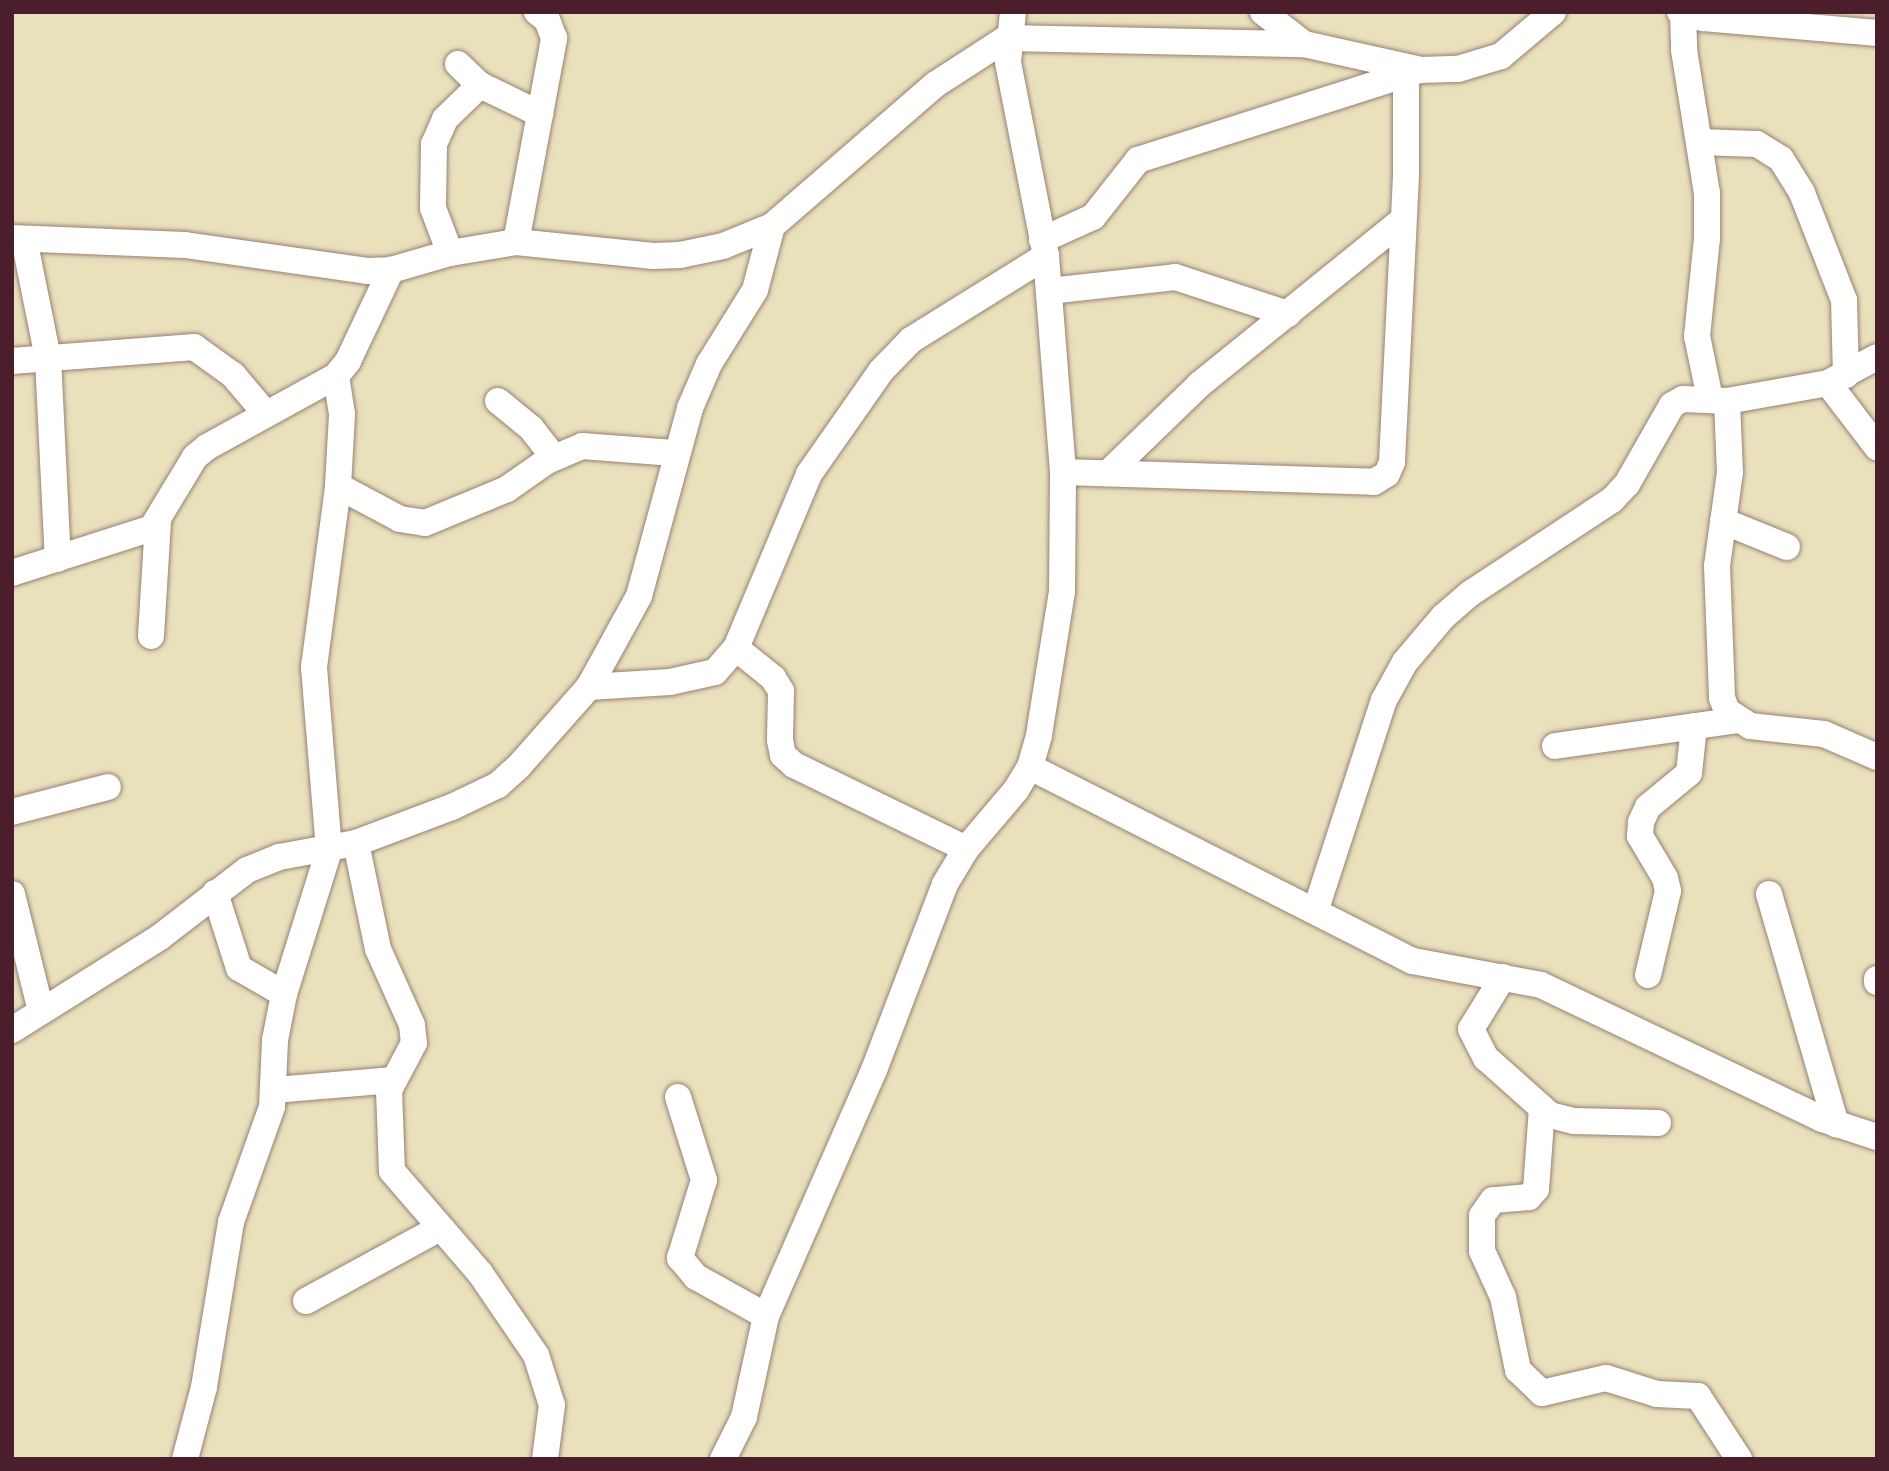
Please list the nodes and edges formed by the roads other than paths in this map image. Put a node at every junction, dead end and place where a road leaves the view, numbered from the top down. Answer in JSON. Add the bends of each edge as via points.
{"nodes":[{"id":1,"x":537,"y":12,"type":"edge"},
{"id":2,"x":1263,"y":12,"type":"edge"},
{"id":3,"x":1553,"y":12,"type":"edge"},
{"id":4,"x":1682,"y":13,"type":"edge"},
{"id":5,"x":1010,"y":25,"type":"edge"},
{"id":6,"x":1877,"y":33,"type":"edge"},
{"id":7,"x":1304,"y":44,"type":"junction"},
{"id":8,"x":458,"y":64,"type":"dead end"},
{"id":9,"x":1413,"y":72,"type":"junction"},
{"id":10,"x":480,"y":85,"type":"junction"},
{"id":11,"x":540,"y":114,"type":"junction"},
{"id":12,"x":1699,"y":142,"type":"junction"},
{"id":13,"x":1403,"y":220,"type":"junction"},
{"id":14,"x":772,"y":226,"type":"junction"},
{"id":15,"x":18,"y":239,"type":"edge"},
{"id":16,"x":516,"y":242,"type":"junction"},
{"id":17,"x":1044,"y":248,"type":"junction"},
{"id":18,"x":450,"y":253,"type":"junction"},
{"id":19,"x":391,"y":270,"type":"junction"},
{"id":20,"x":1049,"y":290,"type":"junction"},
{"id":21,"x":1287,"y":314,"type":"junction"},
{"id":22,"x":1877,"y":357,"type":"edge"},
{"id":23,"x":48,"y":358,"type":"junction"},
{"id":24,"x":12,"y":361,"type":"edge"},
{"id":25,"x":336,"y":376,"type":"junction"},
{"id":26,"x":1837,"y":379,"type":"junction"},
{"id":27,"x":1719,"y":400,"type":"junction"},
{"id":28,"x":498,"y":401,"type":"dead end"},
{"id":29,"x":266,"y":414,"type":"junction"},
{"id":30,"x":1877,"y":447,"type":"edge"},
{"id":31,"x":674,"y":453,"type":"junction"},
{"id":32,"x":554,"y":457,"type":"junction"},
{"id":33,"x":1063,"y":472,"type":"junction"},
{"id":34,"x":1108,"y":474,"type":"junction"},
{"id":35,"x":338,"y":486,"type":"junction"},
{"id":36,"x":158,"y":521,"type":"junction"},
{"id":37,"x":1723,"y":521,"type":"junction"},
{"id":38,"x":1787,"y":547,"type":"dead end"},
{"id":39,"x":58,"y":559,"type":"junction"},
{"id":40,"x":12,"y":573,"type":"edge"},
{"id":41,"x":151,"y":636,"type":"dead end"},
{"id":42,"x":736,"y":648,"type":"junction"},
{"id":43,"x":589,"y":687,"type":"junction"},
{"id":44,"x":1737,"y":720,"type":"junction"},
{"id":45,"x":1694,"y":726,"type":"junction"},
{"id":46,"x":1555,"y":746,"type":"dead end"},
{"id":47,"x":1877,"y":757,"type":"edge"},
{"id":48,"x":1030,"y":767,"type":"junction"},
{"id":49,"x":108,"y":787,"type":"dead end"},
{"id":50,"x":12,"y":811,"type":"edge"},
{"id":51,"x":356,"y":843,"type":"junction"},
{"id":52,"x":966,"y":849,"type":"junction"},
{"id":53,"x":329,"y":850,"type":"junction"},
{"id":54,"x":215,"y":892,"type":"junction"},
{"id":55,"x":1769,"y":894,"type":"dead end"},
{"id":56,"x":13,"y":901,"type":"edge"},
{"id":57,"x":1316,"y":909,"type":"junction"},
{"id":58,"x":1648,"y":975,"type":"dead end"},
{"id":59,"x":1503,"y":977,"type":"junction"},
{"id":60,"x":285,"y":994,"type":"junction"},
{"id":61,"x":41,"y":1011,"type":"junction"},
{"id":62,"x":12,"y":1030,"type":"edge"},
{"id":63,"x":393,"y":1080,"type":"junction"},
{"id":64,"x":274,"y":1090,"type":"junction"},
{"id":65,"x":678,"y":1097,"type":"dead end"},
{"id":66,"x":1542,"y":1108,"type":"junction"},
{"id":67,"x":1658,"y":1123,"type":"dead end"},
{"id":68,"x":1836,"y":1124,"type":"junction"},
{"id":69,"x":1877,"y":1137,"type":"edge"},
{"id":70,"x":440,"y":1228,"type":"junction"},
{"id":71,"x":306,"y":1301,"type":"dead end"},
{"id":72,"x":766,"y":1315,"type":"junction"},
{"id":73,"x":185,"y":1459,"type":"edge"},
{"id":74,"x":545,"y":1459,"type":"edge"},
{"id":75,"x":723,"y":1459,"type":"edge"},
{"id":76,"x":1739,"y":1459,"type":"edge"}],
"edges":[{"from":1,"to":11,"type":"street","via":[[547,20],[554,38]]},
{"from":2,"to":7,"type":"street"},
{"from":3,"to":9,"type":"street","via":[[1489,62]]},
{"from":4,"to":6,"type":"street"},
{"from":4,"to":12,"type":"street"},
{"from":5,"to":7,"type":"street"},
{"from":5,"to":14,"type":"street"},
{"from":5,"to":17,"type":"street","via":[[1012,87]]},
{"from":7,"to":9,"type":"street"},
{"from":8,"to":10,"type":"street"},
{"from":9,"to":13,"type":"street"},
{"from":9,"to":17,"type":"street","via":[[1138,160],[1093,217]]},
{"from":10,"to":11,"type":"street"},
{"from":10,"to":18,"type":"street","via":[[445,119],[434,144],[431,192]]},
{"from":11,"to":16,"type":"street"},
{"from":12,"to":26,"type":"street","via":[[1757,144],[1781,159],[1802,193],[1844,300]]},
{"from":12,"to":27,"type":"street","via":[[1707,238],[1698,353]]},
{"from":13,"to":21,"type":"street"},
{"from":13,"to":34,"type":"street","via":[[1392,462],[1387,474],[1374,482]]},
{"from":14,"to":16,"type":"street","via":[[723,246],[680,255]]},
{"from":14,"to":31,"type":"street","via":[[755,290],[704,374]]},
{"from":15,"to":19,"type":"street","via":[[185,245]]},
{"from":15,"to":23,"type":"street"},
{"from":16,"to":18,"type":"street"},
{"from":17,"to":20,"type":"street"},
{"from":17,"to":42,"type":"street","via":[[911,340],[881,371],[808,474]]},
{"from":18,"to":19,"type":"street"},
{"from":19,"to":25,"type":"street","via":[[348,361]]},
{"from":20,"to":21,"type":"street","via":[[1175,277]]},
{"from":20,"to":33,"type":"street"},
{"from":21,"to":34,"type":"street","via":[[1199,385]]},
{"from":22,"to":26,"type":"street"},
{"from":23,"to":24,"type":"street"},
{"from":23,"to":29,"type":"street","via":[[194,348],[233,375]]},
{"from":23,"to":39,"type":"street"},
{"from":25,"to":29,"type":"street"},
{"from":25,"to":35,"type":"street","via":[[342,414]]},
{"from":26,"to":27,"type":"street"},
{"from":26,"to":30,"type":"street"},
{"from":27,"to":37,"type":"street","via":[[1730,472]]},
{"from":27,"to":57,"type":"street","via":[[1683,399],[1672,405],[1612,500],[1471,593],[1418,645],[1384,700]]},
{"from":28,"to":32,"type":"street","via":[[542,439]]},
{"from":29,"to":36,"type":"street","via":[[195,457]]},
{"from":31,"to":32,"type":"street","via":[[597,446]]},
{"from":31,"to":43,"type":"street","via":[[648,572]]},
{"from":32,"to":35,"type":"street","via":[[507,489],[425,523],[400,519]]},
{"from":33,"to":34,"type":"street"},
{"from":33,"to":48,"type":"street","via":[[1062,592]]},
{"from":35,"to":53,"type":"street","via":[[314,667]]},
{"from":36,"to":39,"type":"street","via":[[144,533]]},
{"from":36,"to":41,"type":"street"},
{"from":37,"to":38,"type":"street"},
{"from":37,"to":44,"type":"street","via":[[1717,566],[1719,682],[1727,711]]},
{"from":39,"to":40,"type":"street"},
{"from":42,"to":43,"type":"street","via":[[715,672],[697,678]]},
{"from":42,"to":52,"type":"street","via":[[773,678],[781,691],[780,740],[783,755],[794,765]]},
{"from":43,"to":51,"type":"street","via":[[498,785]]},
{"from":44,"to":45,"type":"street"},
{"from":44,"to":47,"type":"street","via":[[1750,726],[1824,734]]},
{"from":45,"to":46,"type":"street"},
{"from":45,"to":58,"type":"street","via":[[1689,773],[1659,796],[1641,821],[1640,836],[1668,891]]},
{"from":48,"to":52,"type":"street"},
{"from":48,"to":57,"type":"street","via":[[1070,791]]},
{"from":49,"to":50,"type":"street"},
{"from":51,"to":53,"type":"street"},
{"from":51,"to":63,"type":"street","via":[[378,949],[412,1025],[414,1042]]},
{"from":52,"to":72,"type":"street","via":[[945,884],[874,1070]]},
{"from":53,"to":54,"type":"street","via":[[263,862]]},
{"from":53,"to":60,"type":"street"},
{"from":54,"to":60,"type":"street","via":[[239,968]]},
{"from":54,"to":61,"type":"street","via":[[160,937]]},
{"from":55,"to":68,"type":"street"},
{"from":56,"to":61,"type":"street"},
{"from":57,"to":59,"type":"street","via":[[1413,961]]},
{"from":59,"to":66,"type":"street","via":[[1475,1017],[1473,1039],[1486,1058]]},
{"from":59,"to":68,"type":"street","via":[[1541,985]]},
{"from":60,"to":64,"type":"street","via":[[275,1040]]},
{"from":61,"to":62,"type":"street"},
{"from":63,"to":64,"type":"street"},
{"from":63,"to":70,"type":"street","via":[[388,1100],[392,1171]]},
{"from":64,"to":73,"type":"street","via":[[267,1124],[231,1222],[204,1387]]},
{"from":65,"to":72,"type":"street","via":[[704,1180],[680,1258],[696,1278]]},
{"from":66,"to":67,"type":"street","via":[[1574,1121]]},
{"from":66,"to":76,"type":"street","via":[[1536,1189],[1529,1197],[1493,1200],[1482,1216],[1482,1251],[1503,1297],[1518,1370],[1542,1393],[1606,1378],[1657,1394],[1698,1396]]},
{"from":68,"to":69,"type":"street"},
{"from":70,"to":71,"type":"street"},
{"from":70,"to":74,"type":"street","via":[[480,1273],[536,1355],[552,1405]]},
{"from":72,"to":75,"type":"street","via":[[744,1417]]}]}
